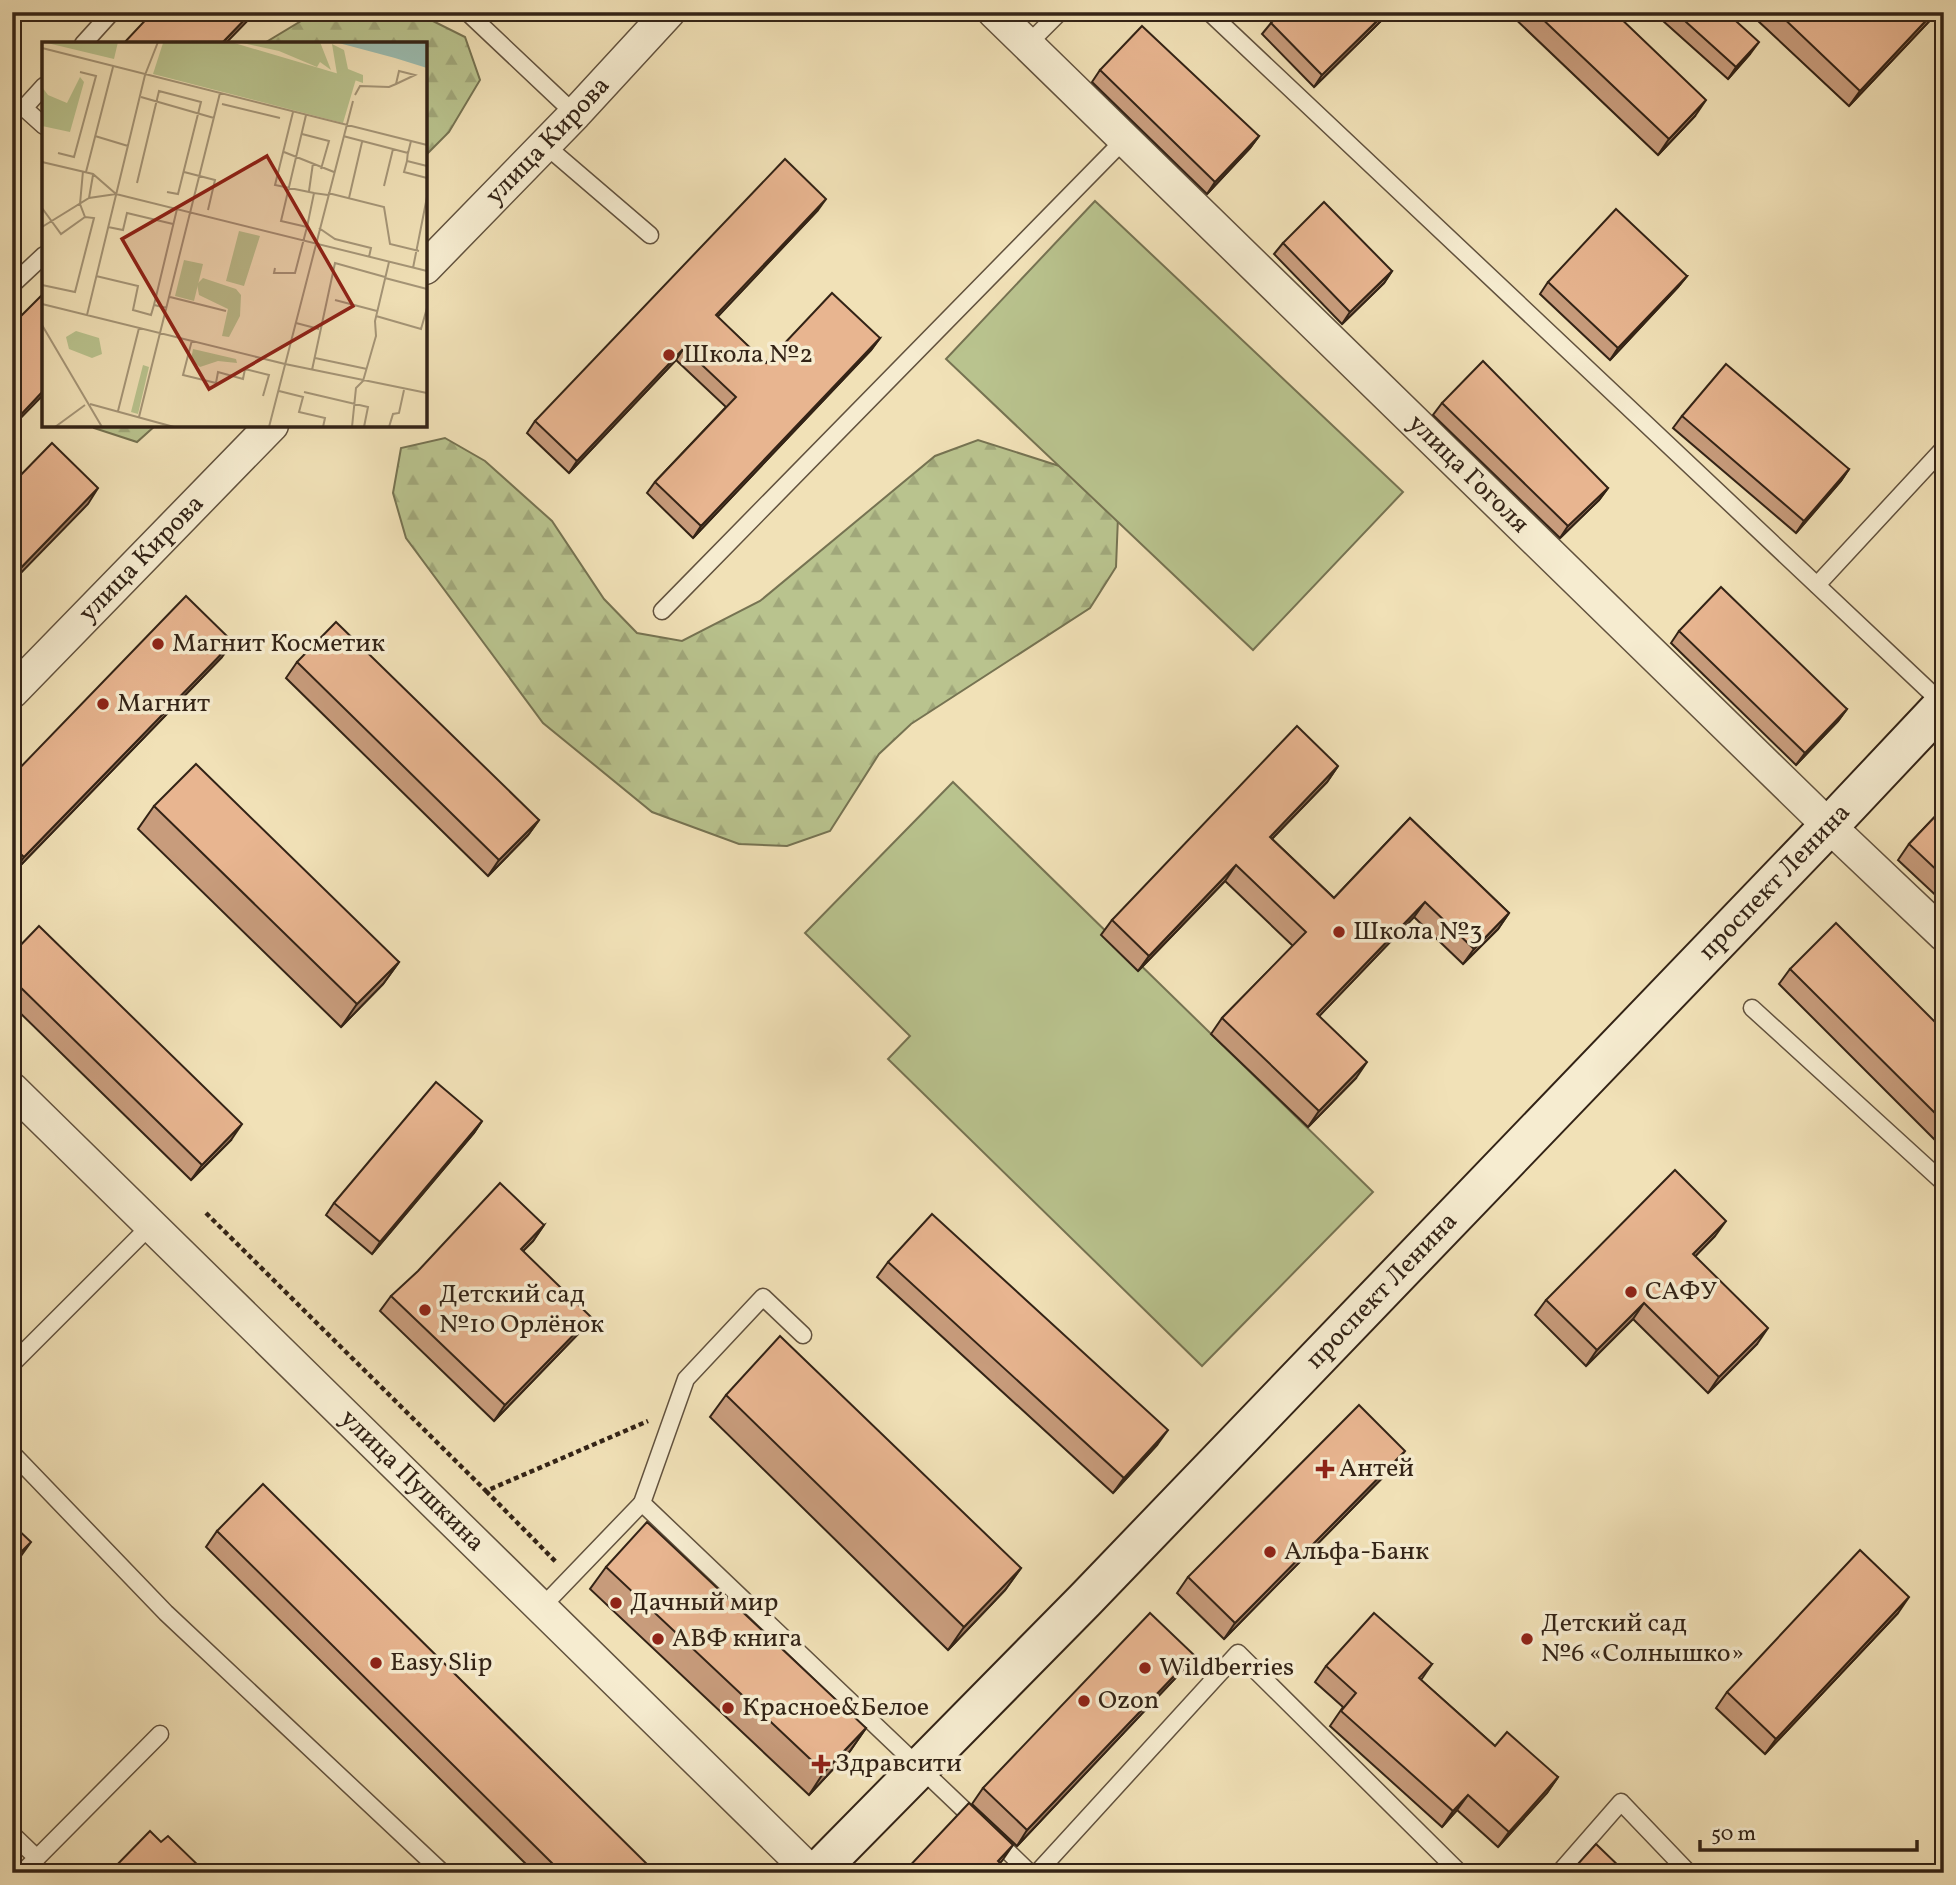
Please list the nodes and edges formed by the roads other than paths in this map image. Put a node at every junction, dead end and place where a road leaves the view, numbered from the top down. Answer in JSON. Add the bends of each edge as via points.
{"nodes":[{"id":1,"x":111,"y":12,"type":"edge"},
{"id":2,"x":467,"y":12,"type":"edge"},
{"id":3,"x":669,"y":12,"type":"edge"},
{"id":4,"x":994,"y":12,"type":"edge"},
{"id":5,"x":1060,"y":12,"type":"edge"},
{"id":6,"x":1209,"y":12,"type":"edge"},
{"id":7,"x":85,"y":42,"type":"edge"},
{"id":8,"x":1027,"y":45,"type":"junction"},
{"id":9,"x":42,"y":88,"type":"edge"},
{"id":10,"x":575,"y":114,"type":"junction"},
{"id":11,"x":42,"y":125,"type":"edge"},
{"id":12,"x":1124,"y":140,"type":"junction"},
{"id":13,"x":545,"y":145,"type":"junction"},
{"id":14,"x":650,"y":235,"type":"dead end"},
{"id":15,"x":42,"y":257,"type":"edge"},
{"id":16,"x":427,"y":266,"type":"edge"},
{"id":17,"x":12,"y":285,"type":"edge"},
{"id":18,"x":270,"y":427,"type":"edge"},
{"id":19,"x":1944,"y":448,"type":"edge"},
{"id":20,"x":1817,"y":585,"type":"junction"},
{"id":21,"x":662,"y":611,"type":"dead end"},
{"id":22,"x":12,"y":692,"type":"edge"},
{"id":23,"x":1943,"y":704,"type":"edge"},
{"id":24,"x":1829,"y":826,"type":"junction"},
{"id":25,"x":1944,"y":934,"type":"edge"},
{"id":26,"x":1752,"y":1008,"type":"dead end"},
{"id":27,"x":12,"y":1089,"type":"edge"},
{"id":28,"x":1944,"y":1183,"type":"edge"},
{"id":29,"x":151,"y":1225,"type":"junction"},
{"id":30,"x":803,"y":1335,"type":"dead end"},
{"id":31,"x":12,"y":1364,"type":"edge"},
{"id":32,"x":12,"y":1453,"type":"edge"},
{"id":33,"x":642,"y":1503,"type":"junction"},
{"id":34,"x":541,"y":1608,"type":"junction"},
{"id":35,"x":160,"y":1734,"type":"dead end"},
{"id":36,"x":919,"y":1767,"type":"junction"},
{"id":37,"x":12,"y":1834,"type":"edge"},
{"id":38,"x":37,"y":1858,"type":"junction"},
{"id":39,"x":22,"y":1873,"type":"edge"},
{"id":40,"x":443,"y":1873,"type":"edge"},
{"id":41,"x":814,"y":1873,"type":"edge"},
{"id":42,"x":1030,"y":1873,"type":"edge"},
{"id":43,"x":1037,"y":1873,"type":"edge"},
{"id":44,"x":1460,"y":1873,"type":"edge"},
{"id":45,"x":1559,"y":1873,"type":"edge"},
{"id":46,"x":1689,"y":1873,"type":"edge"}],
"edges":[{"from":1,"to":7,"type":"lane"},
{"from":2,"to":10,"type":"lane"},
{"from":3,"to":10,"type":"street","name":"улица Кирова"},
{"from":4,"to":8,"type":"street","name":"улица Гоголя"},
{"from":5,"to":8,"type":"lane"},
{"from":6,"to":20,"type":"lane"},
{"from":8,"to":12,"type":"street","name":"улица Гоголя"},
{"from":9,"to":11,"type":"lane","via":[[24,108]]},
{"from":10,"to":13,"type":"street","name":"улица Кирова"},
{"from":12,"to":21,"type":"lane"},
{"from":12,"to":24,"type":"street","name":"улица Гоголя"},
{"from":13,"to":14,"type":"lane"},
{"from":13,"to":16,"type":"street","name":"улица Кирова"},
{"from":15,"to":17,"type":"lane"},
{"from":18,"to":22,"type":"street","name":"улица Кирова"},
{"from":19,"to":20,"type":"lane"},
{"from":20,"to":23,"type":"lane"},
{"from":23,"to":24,"type":"street","name":"проспект Ленина"},
{"from":24,"to":25,"type":"street","name":"улица Гоголя"},
{"from":24,"to":36,"type":"street","name":"проспект Ленина"},
{"from":26,"to":28,"type":"lane"},
{"from":27,"to":29,"type":"street","name":"улица Пушкина"},
{"from":29,"to":31,"type":"lane"},
{"from":29,"to":34,"type":"street","name":"улица Пушкина"},
{"from":30,"to":33,"type":"lane","via":[[763,1297],[685,1379]]},
{"from":32,"to":40,"type":"lane","via":[[166,1613]]},
{"from":33,"to":34,"type":"lane"},
{"from":33,"to":36,"type":"lane"},
{"from":34,"to":41,"type":"street","name":"улица Пушкина"},
{"from":35,"to":38,"type":"lane"},
{"from":36,"to":41,"type":"street","name":"проспект Ленина"},
{"from":36,"to":42,"type":"lane"},
{"from":37,"to":38,"type":"lane"},
{"from":38,"to":39,"type":"lane"},
{"from":43,"to":44,"type":"lane","via":[[1238,1653]]},
{"from":45,"to":46,"type":"lane","via":[[1621,1802]]}]}
